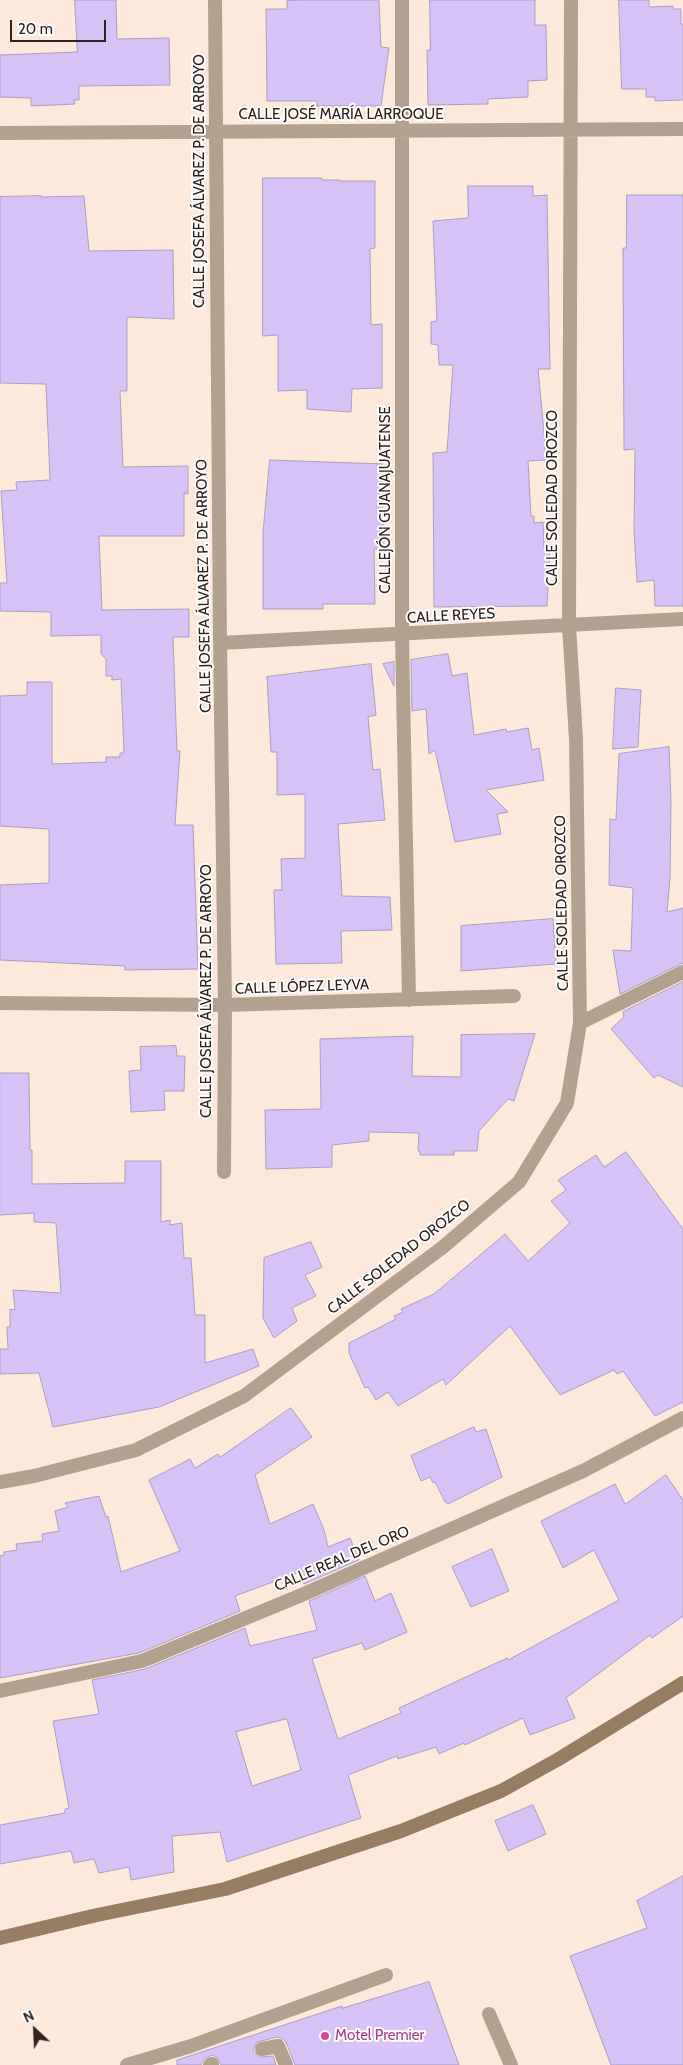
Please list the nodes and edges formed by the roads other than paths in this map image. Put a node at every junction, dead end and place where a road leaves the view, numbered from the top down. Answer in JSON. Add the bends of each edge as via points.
{"nodes":[{"id":1,"x":215,"y":0,"type":"edge"},
{"id":2,"x":402,"y":0,"type":"edge"},
{"id":3,"x":571,"y":0,"type":"edge"},
{"id":4,"x":683,"y":129,"type":"edge"},
{"id":5,"x":571,"y":130,"type":"junction"},
{"id":6,"x":403,"y":131,"type":"junction"},
{"id":7,"x":216,"y":132,"type":"junction"},
{"id":8,"x":0,"y":133,"type":"edge"},
{"id":9,"x":683,"y":619,"type":"edge"},
{"id":10,"x":569,"y":626,"type":"junction"},
{"id":11,"x":402,"y":635,"type":"junction"},
{"id":12,"x":220,"y":643,"type":"junction"},
{"id":13,"x":683,"y":972,"type":"edge"},
{"id":14,"x":514,"y":996,"type":"dead end"},
{"id":15,"x":409,"y":1000,"type":"junction"},
{"id":16,"x":0,"y":1003,"type":"edge"},
{"id":17,"x":225,"y":1005,"type":"junction"},
{"id":18,"x":580,"y":1022,"type":"junction"},
{"id":19,"x":224,"y":1172,"type":"dead end"},
{"id":20,"x":683,"y":1418,"type":"edge"},
{"id":21,"x":0,"y":1482,"type":"edge"},
{"id":22,"x":683,"y":1682,"type":"edge"},
{"id":23,"x":0,"y":1692,"type":"edge"},
{"id":24,"x":0,"y":1938,"type":"edge"},
{"id":25,"x":386,"y":1975,"type":"dead end"},
{"id":26,"x":490,"y":2014,"type":"dead end"},
{"id":27,"x":262,"y":2050,"type":"dead end"},
{"id":28,"x":127,"y":2065,"type":"edge"},
{"id":29,"x":286,"y":2065,"type":"edge"},
{"id":30,"x":511,"y":2065,"type":"edge"}],
"edges":[{"from":1,"to":7,"type":"street","name":"CALLE JOSEFA ÁLVAREZ P. DE ARROYO"},
{"from":2,"to":6,"type":"street","name":"CALLEJÓN GUANAJUATENSE"},
{"from":3,"to":5,"type":"street","name":"CALLE SOLEDAD OROZCO"},
{"from":4,"to":5,"type":"street","name":"CALLE JOSÉ MARÍA LARROQUE"},
{"from":5,"to":6,"type":"street","name":"CALLE JOSÉ MARÍA LARROQUE"},
{"from":5,"to":10,"type":"street","name":"CALLE SOLEDAD OROZCO"},
{"from":6,"to":7,"type":"street","name":"CALLE JOSÉ MARÍA LARROQUE"},
{"from":6,"to":11,"type":"street","name":"CALLEJÓN GUANAJUATENSE"},
{"from":7,"to":8,"type":"street","name":"CALLE JOSÉ MARÍA LARROQUE"},
{"from":7,"to":12,"type":"street","name":"CALLE JOSEFA ÁLVAREZ P. DE ARROYO"},
{"from":9,"to":10,"type":"street","name":"CALLE REYES"},
{"from":10,"to":11,"type":"street","name":"CALLE REYES"},
{"from":10,"to":18,"type":"street","name":"CALLE SOLEDAD OROZCO","via":[[576,739]]},
{"from":11,"to":12,"type":"street","name":"CALLE REYES"},
{"from":11,"to":15,"type":"street","name":"CALLEJÓN GUANAJUATENSE"},
{"from":12,"to":17,"type":"street","name":"CALLE JOSEFA ÁLVAREZ P. DE ARROYO"},
{"from":13,"to":18,"type":"street"},
{"from":14,"to":15,"type":"street","name":"CALLE LÓPEZ LEYVA"},
{"from":15,"to":17,"type":"street","name":"CALLE LÓPEZ LEYVA"},
{"from":16,"to":17,"type":"street","name":"CALLE LÓPEZ LEYVA"},
{"from":17,"to":19,"type":"street","name":"CALLE JOSEFA ÁLVAREZ P. DE ARROYO"},
{"from":18,"to":21,"type":"street","name":"CALLE SOLEDAD OROZCO","via":[[567,1103],[518,1182],[443,1247],[244,1396],[136,1450]]},
{"from":20,"to":23,"type":"street","name":"CALLE REAL DEL ORO","via":[[583,1471],[142,1661]]},
{"from":22,"to":24,"type":"main road","via":[[501,1791],[401,1832],[226,1889],[97,1914]]},
{"from":25,"to":28,"type":"street","via":[[191,2046]]},
{"from":26,"to":30,"type":"street"},
{"from":27,"to":29,"type":"street","via":[[278,2046]]}]}
